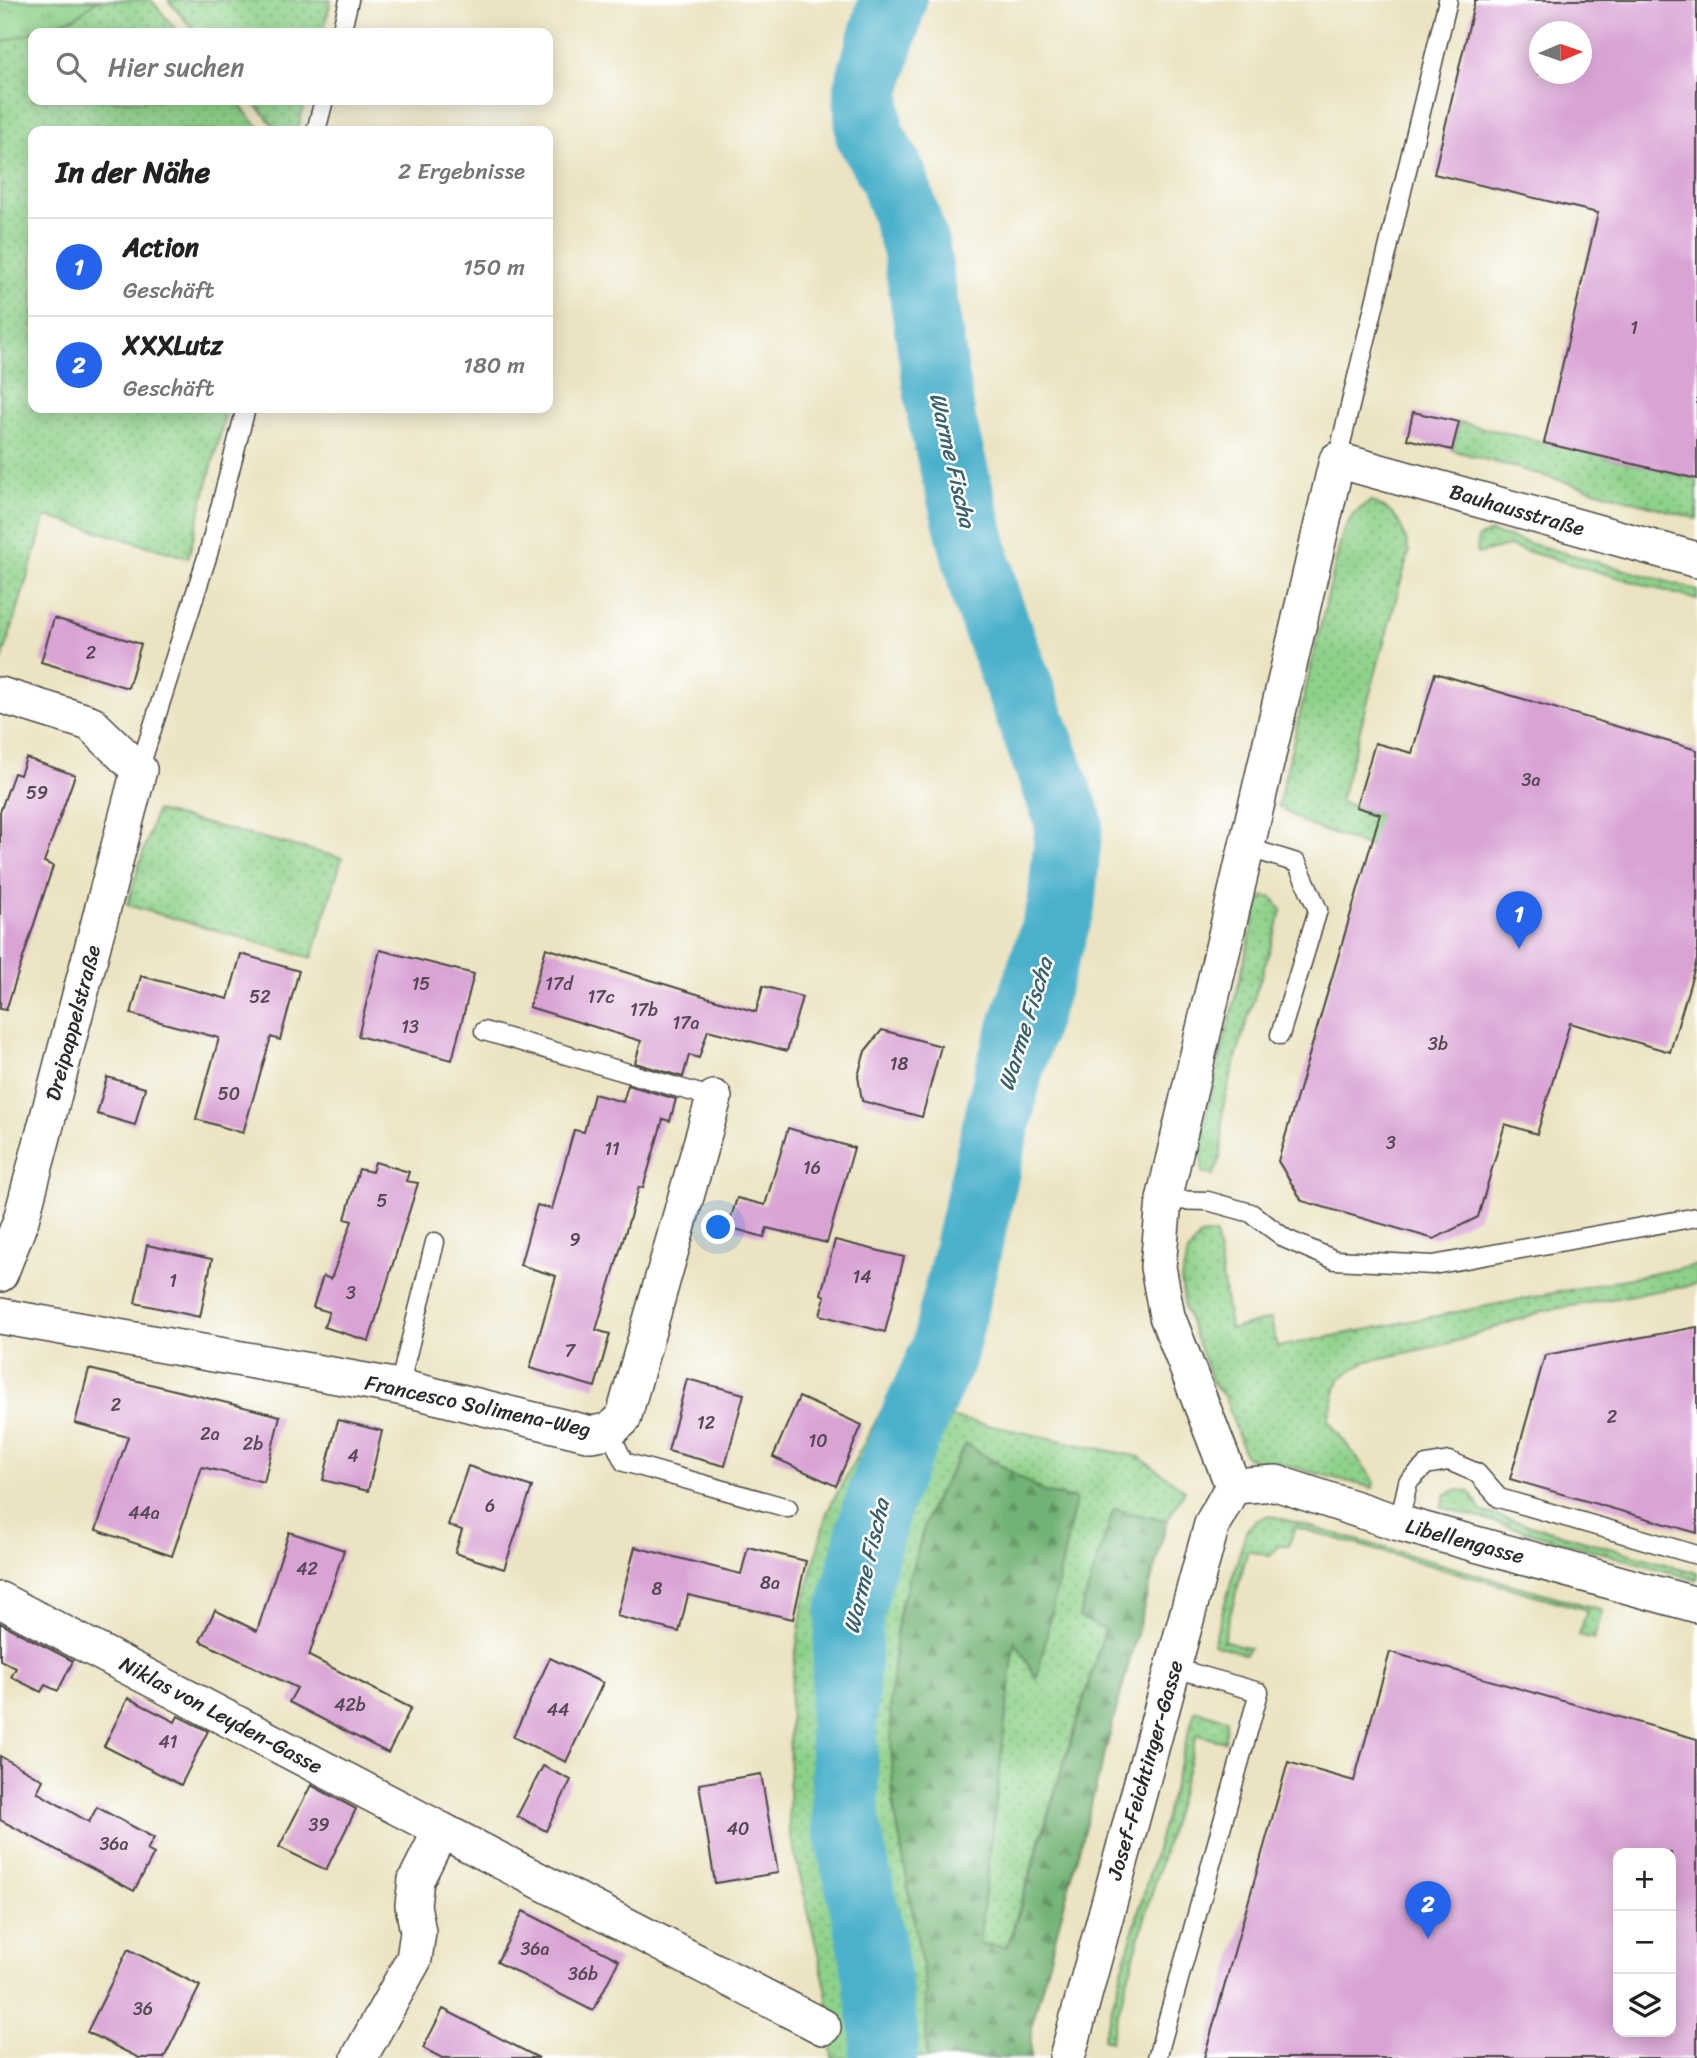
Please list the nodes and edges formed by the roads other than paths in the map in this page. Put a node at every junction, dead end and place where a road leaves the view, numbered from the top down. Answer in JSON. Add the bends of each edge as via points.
{"nodes":[{"id":1,"x":349,"y":0,"type":"edge"},
{"id":2,"x":1448,"y":0,"type":"edge"},
{"id":3,"x":342,"y":28,"type":"edge"},
{"id":4,"x":323,"y":105,"type":"edge"},
{"id":5,"x":317,"y":126,"type":"edge"},
{"id":6,"x":245,"y":413,"type":"edge"},
{"id":7,"x":1337,"y":460,"type":"junction"},
{"id":8,"x":1697,"y":560,"type":"edge"},
{"id":9,"x":0,"y":695,"type":"edge"},
{"id":10,"x":139,"y":770,"type":"junction"},
{"id":11,"x":1246,"y":847,"type":"junction"},
{"id":12,"x":484,"y":1031,"type":"dead end"},
{"id":13,"x":1280,"y":1035,"type":"dead end"},
{"id":14,"x":714,"y":1098,"type":"joint"},
{"id":15,"x":1164,"y":1200,"type":"junction"},
{"id":16,"x":1697,"y":1217,"type":"edge"},
{"id":17,"x":435,"y":1242,"type":"dead end"},
{"id":18,"x":0,"y":1274,"type":"edge"},
{"id":19,"x":0,"y":1316,"type":"edge"},
{"id":20,"x":399,"y":1387,"type":"junction"},
{"id":21,"x":609,"y":1431,"type":"junction"},
{"id":22,"x":1233,"y":1486,"type":"junction"},
{"id":23,"x":788,"y":1508,"type":"dead end"},
{"id":24,"x":1399,"y":1522,"type":"junction"},
{"id":25,"x":1697,"y":1555,"type":"edge"},
{"id":26,"x":0,"y":1600,"type":"edge"},
{"id":27,"x":1697,"y":1605,"type":"edge"},
{"id":28,"x":1174,"y":1668,"type":"junction"},
{"id":29,"x":441,"y":1830,"type":"junction"},
{"id":30,"x":823,"y":2027,"type":"dead end"},
{"id":31,"x":359,"y":2058,"type":"edge"},
{"id":32,"x":1067,"y":2058,"type":"edge"},
{"id":33,"x":1157,"y":2058,"type":"edge"}],
"edges":[{"from":1,"to":3,"type":"lane"},
{"from":2,"to":7,"type":"lane"},
{"from":4,"to":5,"type":"lane"},
{"from":6,"to":10,"type":"lane","via":[[208,554]]},
{"from":7,"to":8,"type":"street","name":"Bauhausstraße"},
{"from":7,"to":11,"type":"street"},
{"from":9,"to":10,"type":"street","via":[[90,723]]},
{"from":10,"to":18,"type":"street","name":"Dreipappelstraße","via":[[21,1220]]},
{"from":11,"to":13,"type":"lane","via":[[1297,863],[1318,910]]},
{"from":11,"to":15,"type":"street"},
{"from":12,"to":14,"type":"lane"},
{"from":14,"to":21,"type":"street","name":"Francesco Solimena-Weg","via":[[623,1419]]},
{"from":15,"to":16,"type":"lane","via":[[1208,1201],[1251,1213],[1286,1239],[1335,1260],[1433,1265]]},
{"from":15,"to":22,"type":"street","via":[[1158,1267],[1167,1316]]},
{"from":17,"to":20,"type":"lane"},
{"from":19,"to":20,"type":"street","name":"Francesco Solimena-Weg"},
{"from":20,"to":21,"type":"street","name":"Francesco Solimena-Weg","via":[[591,1434]]},
{"from":21,"to":23,"type":"lane","via":[[624,1462]]},
{"from":22,"to":24,"type":"street","name":"Libellengasse","via":[[1276,1483]]},
{"from":22,"to":28,"type":"street","name":"Josef-Feichtinger-Gasse","via":[[1212,1524]]},
{"from":24,"to":25,"type":"lane","via":[[1408,1482],[1426,1465],[1449,1461],[1477,1473],[1499,1498]]},
{"from":24,"to":27,"type":"street","name":"Libellengasse"},
{"from":26,"to":29,"type":"street","name":"Niklas von Leyden-Gasse"},
{"from":28,"to":32,"type":"street","name":"Josef-Feichtinger-Gasse"},
{"from":28,"to":33,"type":"lane","via":[[1259,1692]]},
{"from":29,"to":30,"type":"street","name":"Niklas von Leyden-Gasse"},
{"from":29,"to":31,"type":"street","via":[[416,1880],[414,1959]]}]}
